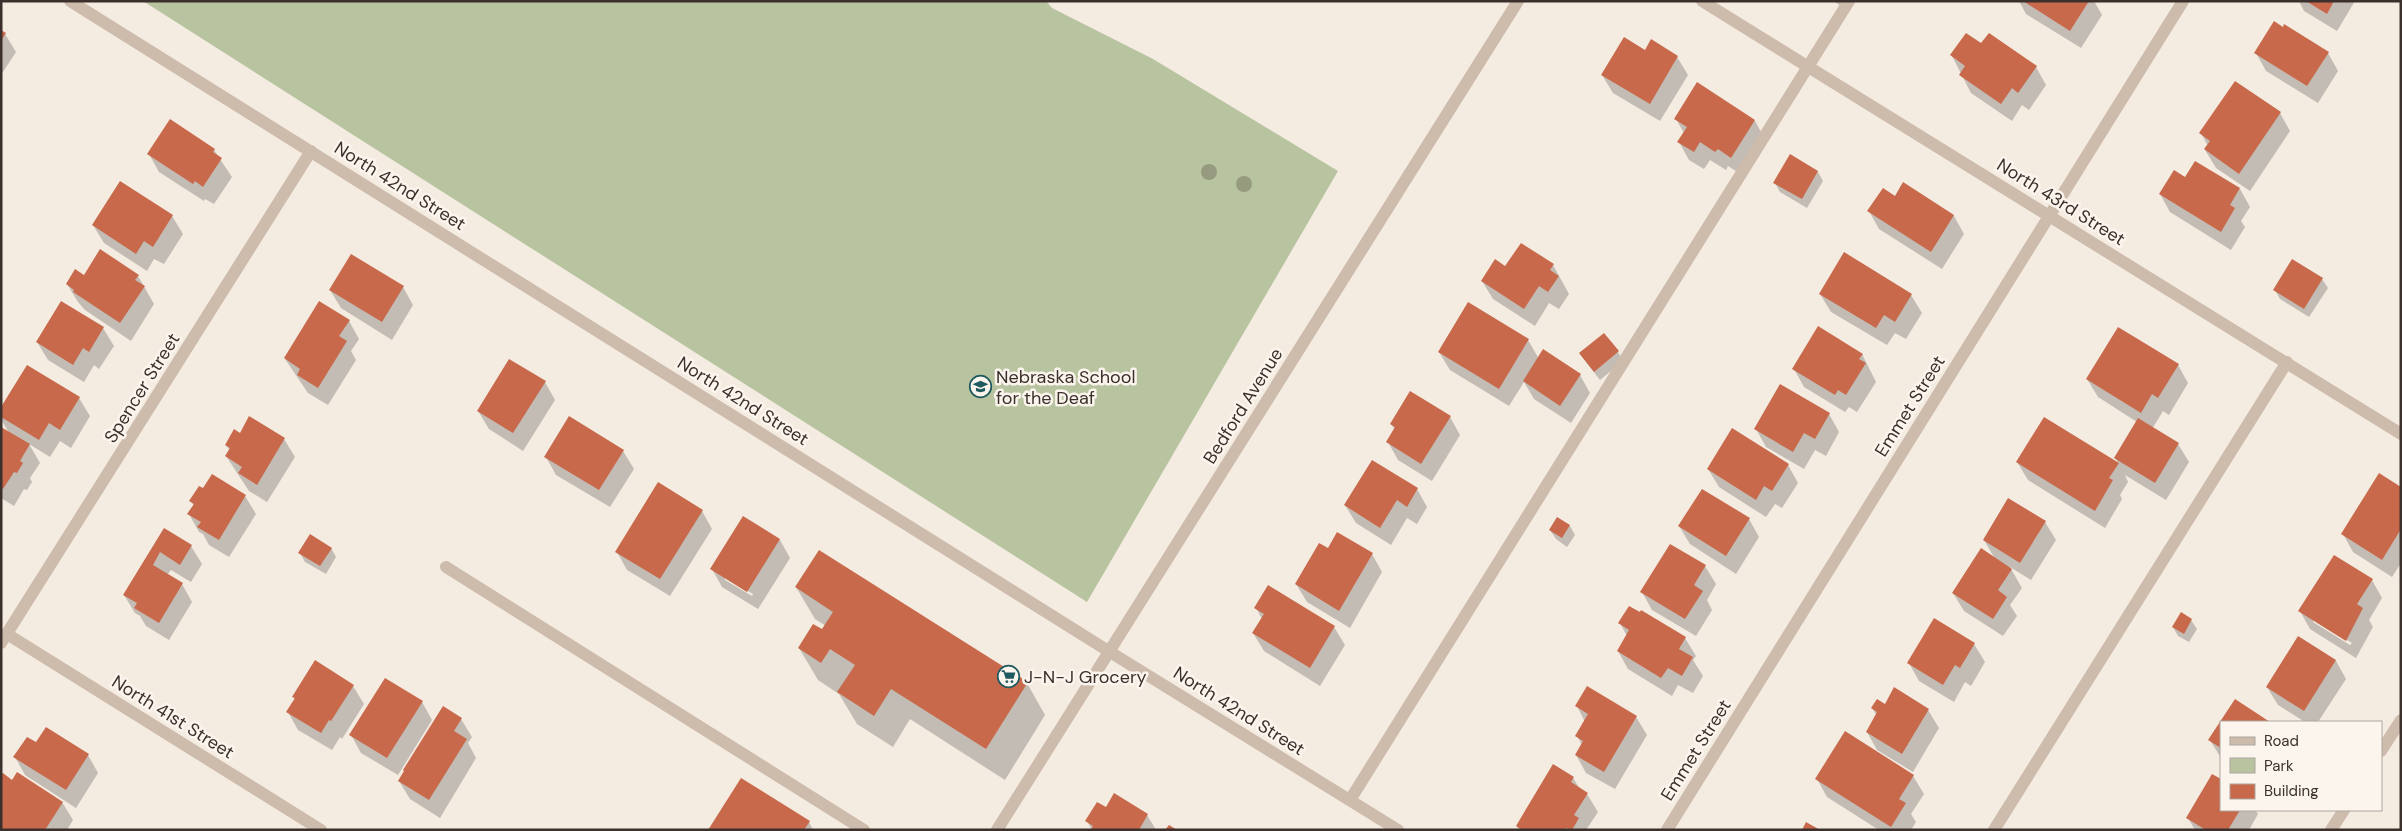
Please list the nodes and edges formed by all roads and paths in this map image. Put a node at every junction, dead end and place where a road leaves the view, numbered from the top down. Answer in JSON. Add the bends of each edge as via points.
{"nodes":[{"id":1,"x":70,"y":1,"type":"edge"},
{"id":2,"x":1518,"y":1,"type":"edge"},
{"id":3,"x":1702,"y":1,"type":"edge"},
{"id":4,"x":1849,"y":1,"type":"edge"},
{"id":5,"x":2183,"y":1,"type":"edge"},
{"id":6,"x":1808,"y":66,"type":"junction"},
{"id":7,"x":312,"y":151,"type":"junction"},
{"id":8,"x":2050,"y":216,"type":"junction"},
{"id":9,"x":2287,"y":362,"type":"junction"},
{"id":10,"x":2401,"y":434,"type":"edge"},
{"id":11,"x":446,"y":568,"type":"dead end"},
{"id":12,"x":4,"y":638,"type":"edge"},
{"id":13,"x":1110,"y":652,"type":"junction"},
{"id":14,"x":2401,"y":720,"type":"edge"},
{"id":15,"x":2382,"y":749,"type":"edge"},
{"id":16,"x":1350,"y":800,"type":"junction"},
{"id":17,"x":2343,"y":811,"type":"edge"},
{"id":18,"x":321,"y":830,"type":"edge"},
{"id":19,"x":864,"y":830,"type":"edge"},
{"id":20,"x":998,"y":830,"type":"edge"},
{"id":21,"x":1398,"y":830,"type":"edge"},
{"id":22,"x":1667,"y":830,"type":"edge"},
{"id":23,"x":1994,"y":830,"type":"edge"},
{"id":24,"x":2331,"y":830,"type":"edge"}],
"edges":[{"from":1,"to":7,"type":"street","name":"North 42nd Street"},
{"from":2,"to":13,"type":"street","name":"Bedford Avenue"},
{"from":3,"to":6,"type":"street","name":"North 43rd Street"},
{"from":4,"to":6,"type":"street"},
{"from":5,"to":8,"type":"street","name":"Emmet Street"},
{"from":6,"to":8,"type":"street","name":"North 43rd Street"},
{"from":6,"to":16,"type":"street"},
{"from":7,"to":12,"type":"street","name":"Spencer Street"},
{"from":7,"to":13,"type":"street","name":"North 42nd Street"},
{"from":8,"to":9,"type":"street","name":"North 43rd Street"},
{"from":8,"to":22,"type":"street","name":"Emmet Street"},
{"from":9,"to":10,"type":"street","name":"North 43rd Street"},
{"from":9,"to":23,"type":"street"},
{"from":11,"to":19,"type":"street"},
{"from":12,"to":18,"type":"street","name":"North 41st Street"},
{"from":13,"to":16,"type":"street","name":"North 42nd Street"},
{"from":13,"to":20,"type":"street","name":"Bedford Avenue"},
{"from":14,"to":15,"type":"street"},
{"from":16,"to":21,"type":"street","name":"North 42nd Street"},
{"from":17,"to":24,"type":"street"}]}
